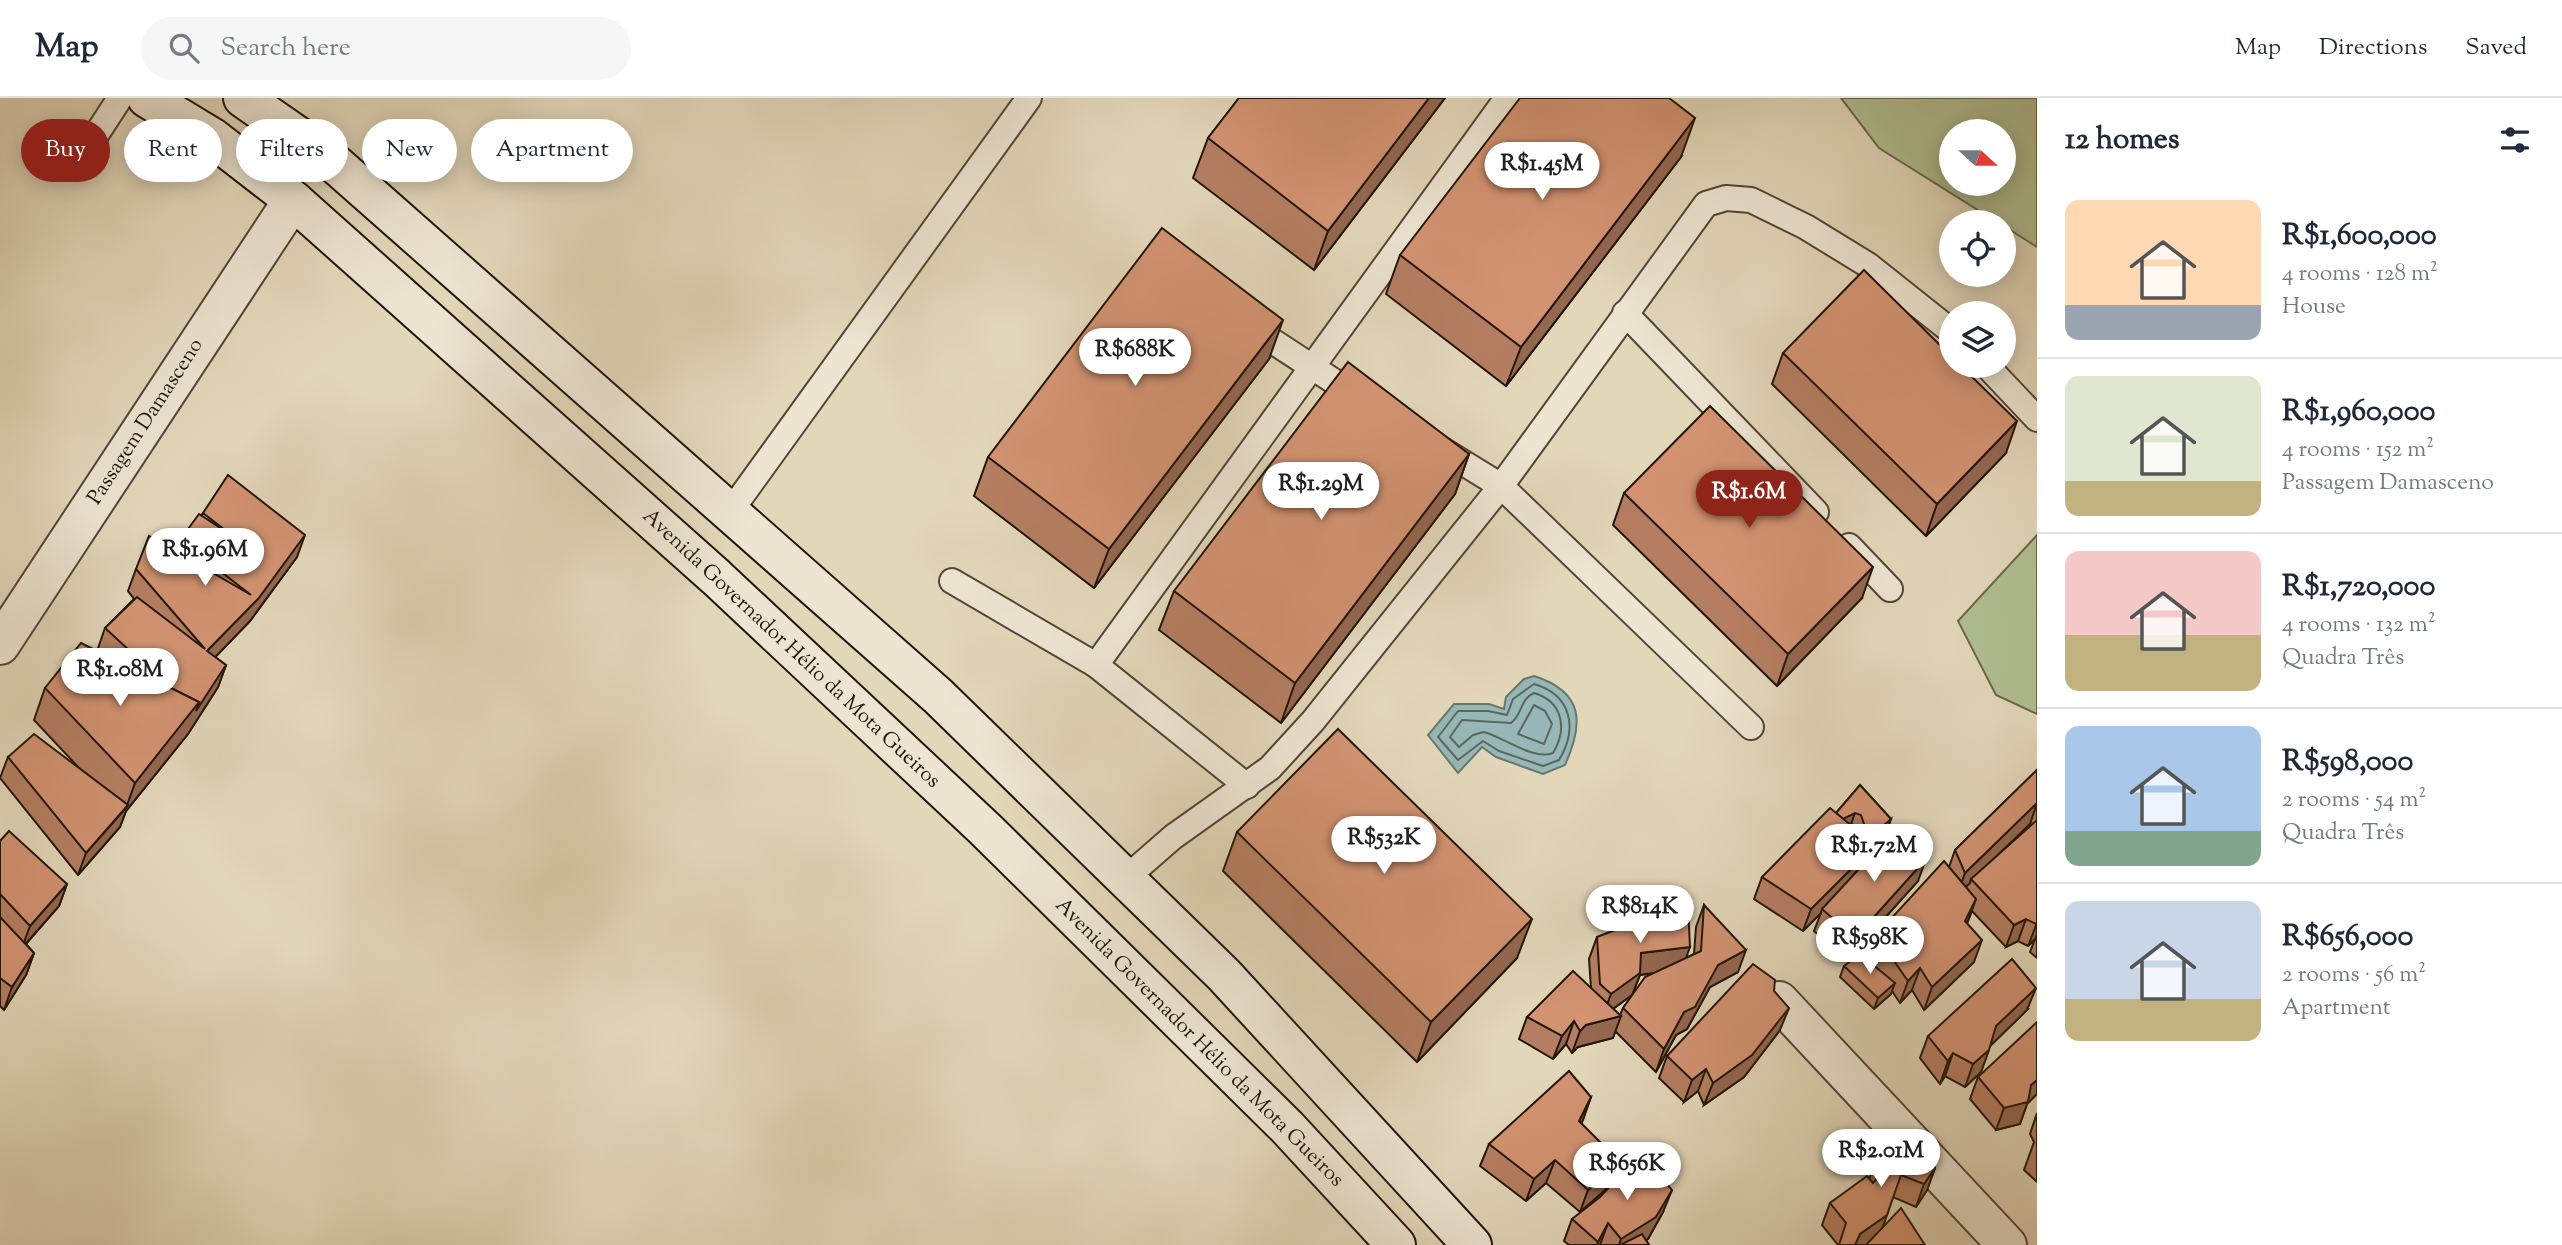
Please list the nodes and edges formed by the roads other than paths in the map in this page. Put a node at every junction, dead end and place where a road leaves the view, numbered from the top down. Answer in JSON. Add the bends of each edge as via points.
{"nodes":[{"id":1,"x":120,"y":98,"type":"edge"},
{"id":2,"x":147,"y":98,"type":"edge"},
{"id":3,"x":243,"y":98,"type":"edge"},
{"id":4,"x":1029,"y":98,"type":"edge"},
{"id":5,"x":1507,"y":98,"type":"edge"},
{"id":6,"x":107,"y":119,"type":"edge"},
{"id":7,"x":293,"y":200,"type":"junction"},
{"id":8,"x":1225,"y":309,"type":"edge"},
{"id":9,"x":1625,"y":313,"type":"junction"},
{"id":10,"x":1939,"y":321,"type":"edge"},
{"id":11,"x":1311,"y":368,"type":"junction"},
{"id":12,"x":1998,"y":378,"type":"edge"},
{"id":13,"x":1382,"y":412,"type":"edge"},
{"id":14,"x":2037,"y":419,"type":"edge"},
{"id":15,"x":1418,"y":435,"type":"edge"},
{"id":16,"x":1501,"y":486,"type":"junction"},
{"id":17,"x":730,"y":512,"type":"junction"},
{"id":18,"x":953,"y":581,"type":"dead end"},
{"id":19,"x":1890,"y":589,"type":"dead end"},
{"id":20,"x":0,"y":645,"type":"edge"},
{"id":21,"x":1096,"y":665,"type":"junction"},
{"id":22,"x":1313,"y":721,"type":"junction"},
{"id":23,"x":1751,"y":727,"type":"dead end"},
{"id":24,"x":1332,"y":741,"type":"edge"},
{"id":25,"x":1247,"y":786,"type":"junction"},
{"id":26,"x":1126,"y":878,"type":"junction"},
{"id":27,"x":1779,"y":1001,"type":"edge"},
{"id":28,"x":1396,"y":1245,"type":"edge"},
{"id":29,"x":1472,"y":1245,"type":"edge"},
{"id":30,"x":2007,"y":1245,"type":"edge"}],
"edges":[{"from":1,"to":6,"type":"lane"},
{"from":2,"to":7,"type":"main road","name":"Avenida Governador Hélio da Mota Gueiros","via":[[213,138]]},
{"from":3,"to":17,"type":"main road","via":[[325,155]]},
{"from":4,"to":17,"type":"lane"},
{"from":5,"to":11,"type":"lane"},
{"from":7,"to":20,"type":"main road","name":"Passagem Damasceno"},
{"from":7,"to":28,"type":"main road","name":"Avenida Governador Hélio da Mota Gueiros","via":[[716,577],[985,829],[1287,1127]]},
{"from":8,"to":11,"type":"lane"},
{"from":9,"to":10,"type":"lane","via":[[1706,204],[1726,198],[1751,200],[1806,227],[1868,265]]},
{"from":9,"to":16,"type":"lane"},
{"from":9,"to":19,"type":"lane"},
{"from":11,"to":13,"type":"lane"},
{"from":11,"to":21,"type":"lane"},
{"from":12,"to":14,"type":"lane"},
{"from":15,"to":16,"type":"lane"},
{"from":16,"to":22,"type":"lane"},
{"from":16,"to":23,"type":"lane"},
{"from":17,"to":26,"type":"main road","via":[[938,696]]},
{"from":18,"to":21,"type":"lane"},
{"from":21,"to":25,"type":"lane"},
{"from":22,"to":24,"type":"lane"},
{"from":22,"to":25,"type":"lane"},
{"from":25,"to":26,"type":"lane","via":[[1173,837]]},
{"from":26,"to":29,"type":"main road","via":[[1224,975]]},
{"from":27,"to":30,"type":"main road"}]}
